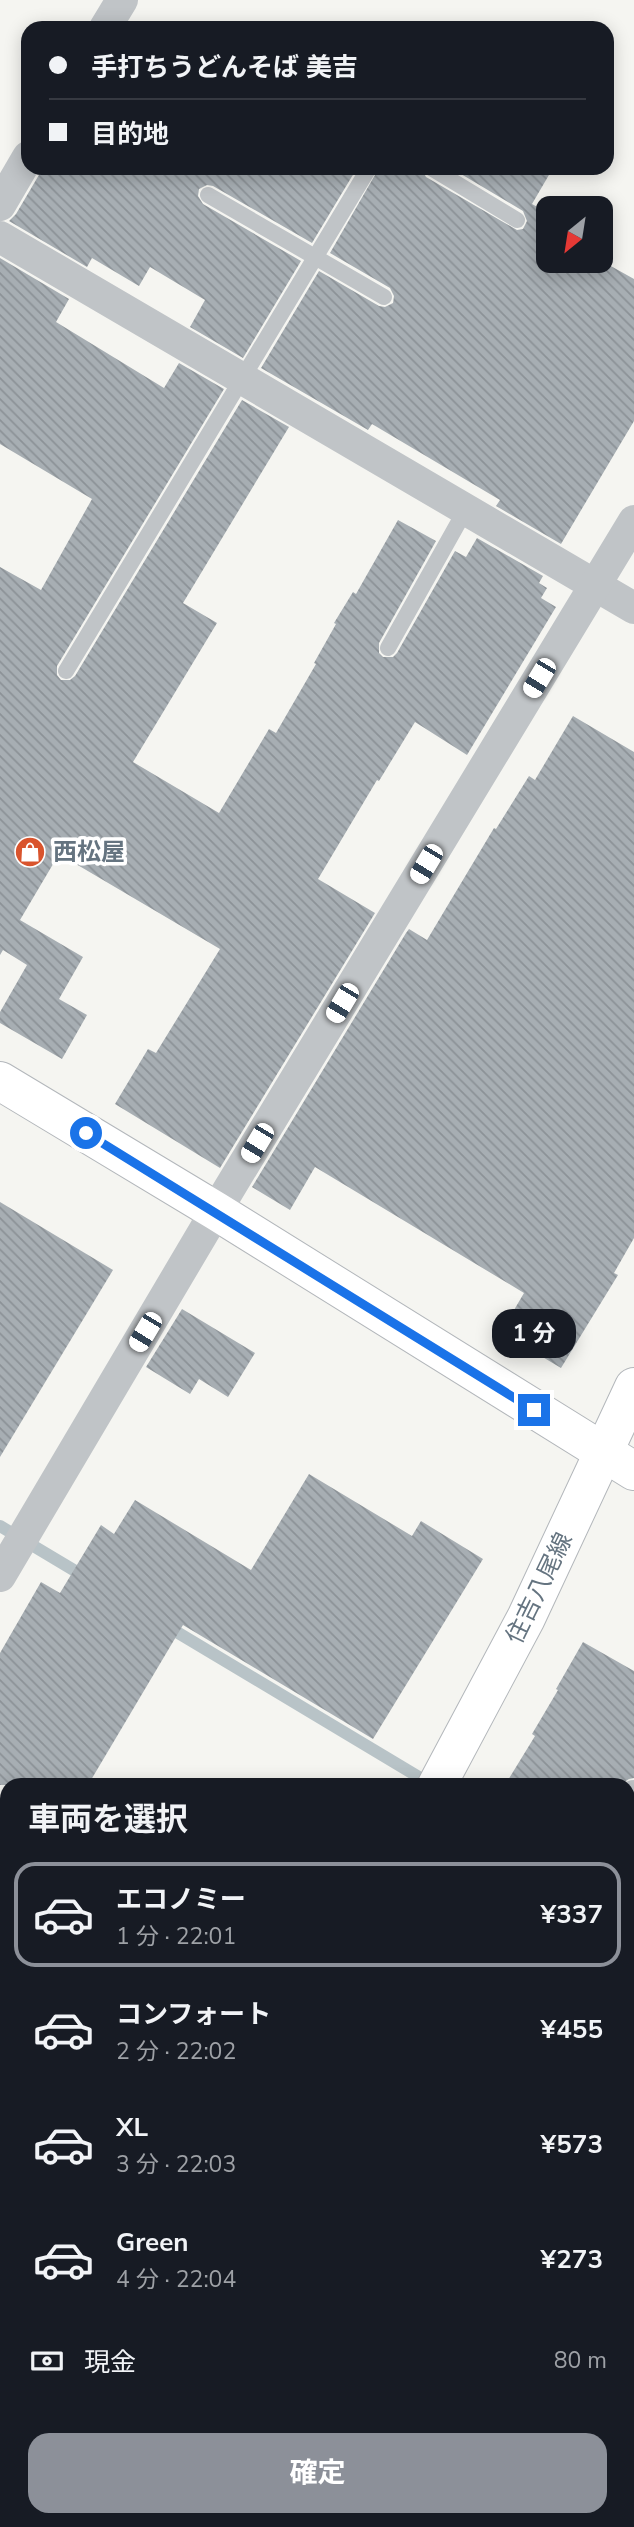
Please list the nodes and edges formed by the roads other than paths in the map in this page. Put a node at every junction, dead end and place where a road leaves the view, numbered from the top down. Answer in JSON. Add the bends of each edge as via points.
{"nodes":[{"id":1,"x":122,"y":0,"type":"edge"},
{"id":2,"x":109,"y":21,"type":"edge"},
{"id":3,"x":21,"y":170,"type":"edge"},
{"id":4,"x":365,"y":175,"type":"edge"},
{"id":5,"x":443,"y":175,"type":"edge"},
{"id":6,"x":208,"y":195,"type":"dead end"},
{"id":7,"x":0,"y":205,"type":"edge"},
{"id":8,"x":517,"y":220,"type":"dead end"},
{"id":9,"x":0,"y":237,"type":"edge"},
{"id":10,"x":316,"y":257,"type":"junction"},
{"id":11,"x":384,"y":297,"type":"dead end"},
{"id":12,"x":243,"y":379,"type":"junction"},
{"id":13,"x":466,"y":509,"type":"junction"},
{"id":14,"x":634,"y":521,"type":"edge"},
{"id":15,"x":596,"y":585,"type":"junction"},
{"id":16,"x":634,"y":608,"type":"edge"},
{"id":17,"x":388,"y":648,"type":"dead end"},
{"id":18,"x":66,"y":671,"type":"dead end"},
{"id":19,"x":0,"y":1081,"type":"edge"},
{"id":20,"x":216,"y":1211,"type":"junction"},
{"id":21,"x":634,"y":1387,"type":"edge"},
{"id":22,"x":619,"y":1462,"type":"edge"},
{"id":23,"x":4,"y":1569,"type":"edge"},
{"id":24,"x":443,"y":1774,"type":"edge"}],
"edges":[{"from":1,"to":2,"type":"street"},
{"from":3,"to":7,"type":"street"},
{"from":4,"to":10,"type":"lane"},
{"from":5,"to":8,"type":"lane"},
{"from":6,"to":10,"type":"lane"},
{"from":9,"to":12,"type":"street"},
{"from":10,"to":11,"type":"lane"},
{"from":10,"to":12,"type":"lane"},
{"from":12,"to":13,"type":"street"},
{"from":12,"to":18,"type":"lane"},
{"from":13,"to":15,"type":"street"},
{"from":13,"to":17,"type":"lane"},
{"from":14,"to":15,"type":"street"},
{"from":15,"to":16,"type":"street"},
{"from":15,"to":20,"type":"street"},
{"from":19,"to":20,"type":"street"},
{"from":20,"to":22,"type":"street"},
{"from":20,"to":23,"type":"street"},
{"from":21,"to":22,"type":"street","name":"住吉八尾線"},
{"from":22,"to":24,"type":"street","name":"住吉八尾線","via":[[526,1618]]}]}
